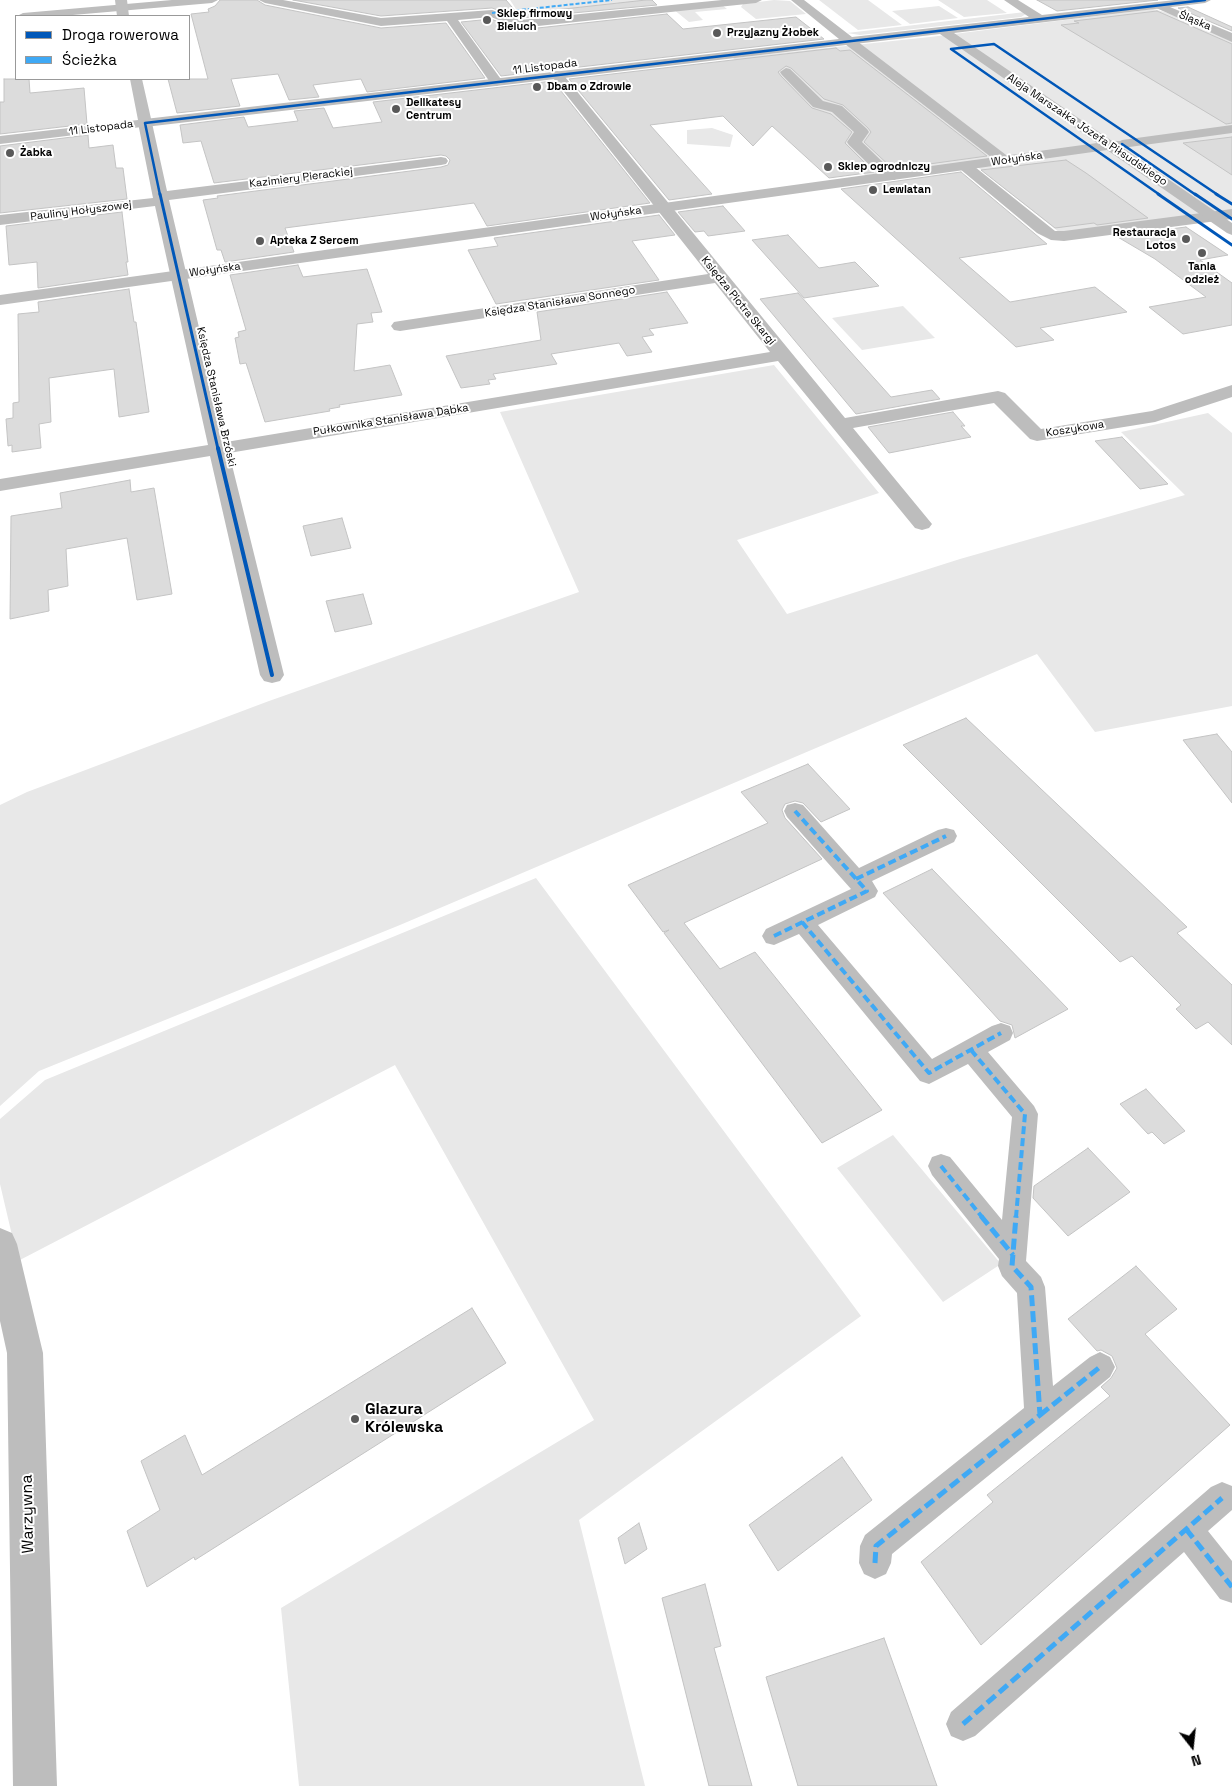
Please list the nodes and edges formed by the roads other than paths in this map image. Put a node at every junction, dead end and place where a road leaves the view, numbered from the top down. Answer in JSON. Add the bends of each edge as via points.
{"nodes":[{"id":1,"x":212,"y":0,"type":"edge"},
{"id":2,"x":265,"y":0,"type":"edge"},
{"id":3,"x":756,"y":0,"type":"edge"},
{"id":4,"x":797,"y":0,"type":"edge"},
{"id":5,"x":1010,"y":0,"type":"edge"},
{"id":6,"x":1205,"y":0,"type":"edge"},
{"id":7,"x":1158,"y":6,"type":"junction"},
{"id":8,"x":122,"y":8,"type":"edge"},
{"id":9,"x":35,"y":15,"type":"edge"},
{"id":10,"x":451,"y":18,"type":"junction"},
{"id":11,"x":1040,"y":19,"type":"junction"},
{"id":12,"x":947,"y":30,"type":"junction"},
{"id":13,"x":1232,"y":38,"type":"edge"},
{"id":14,"x":849,"y":41,"type":"junction"},
{"id":15,"x":786,"y":72,"type":"dead end"},
{"id":16,"x":557,"y":76,"type":"junction"},
{"id":17,"x":136,"y":80,"type":"edge"},
{"id":18,"x":497,"y":82,"type":"junction"},
{"id":19,"x":145,"y":123,"type":"junction"},
{"id":20,"x":1232,"y":129,"type":"edge"},
{"id":21,"x":0,"y":140,"type":"edge"},
{"id":22,"x":1116,"y":145,"type":"junction"},
{"id":23,"x":441,"y":161,"type":"dead end"},
{"id":24,"x":1005,"y":161,"type":"junction"},
{"id":25,"x":965,"y":166,"type":"junction"},
{"id":26,"x":890,"y":177,"type":"junction"},
{"id":27,"x":161,"y":199,"type":"junction"},
{"id":28,"x":663,"y":208,"type":"junction"},
{"id":29,"x":1226,"y":216,"type":"edge"},
{"id":30,"x":0,"y":220,"type":"edge"},
{"id":31,"x":1232,"y":230,"type":"edge"},
{"id":32,"x":178,"y":275,"type":"junction"},
{"id":33,"x":720,"y":277,"type":"junction"},
{"id":34,"x":0,"y":300,"type":"edge"},
{"id":35,"x":400,"y":326,"type":"dead end"},
{"id":36,"x":782,"y":355,"type":"junction"},
{"id":37,"x":1232,"y":391,"type":"edge"},
{"id":38,"x":840,"y":425,"type":"junction"},
{"id":39,"x":218,"y":448,"type":"junction"},
{"id":40,"x":0,"y":485,"type":"edge"},
{"id":41,"x":922,"y":524,"type":"dead end"},
{"id":42,"x":272,"y":675,"type":"dead end"},
{"id":43,"x":795,"y":811,"type":"dead end"},
{"id":44,"x":946,"y":836,"type":"dead end"},
{"id":45,"x":856,"y":879,"type":"junction"},
{"id":46,"x":802,"y":922,"type":"junction"},
{"id":47,"x":774,"y":936,"type":"dead end"},
{"id":48,"x":1001,"y":1033,"type":"dead end"},
{"id":49,"x":971,"y":1050,"type":"junction"},
{"id":50,"x":941,"y":1166,"type":"dead end"},
{"id":51,"x":0,"y":1244,"type":"edge"},
{"id":52,"x":1013,"y":1256,"type":"junction"},
{"id":53,"x":1100,"y":1367,"type":"dead end"},
{"id":54,"x":1040,"y":1415,"type":"junction"},
{"id":55,"x":1222,"y":1498,"type":"dead end"},
{"id":56,"x":1186,"y":1530,"type":"junction"},
{"id":57,"x":875,"y":1563,"type":"dead end"},
{"id":58,"x":1232,"y":1587,"type":"edge"},
{"id":59,"x":964,"y":1724,"type":"dead end"},
{"id":60,"x":35,"y":1786,"type":"edge"}],
"edges":[{"from":1,"to":8,"type":"street"},
{"from":2,"to":10,"type":"street","via":[[380,22]]},
{"from":3,"to":10,"type":"street","via":[[519,24],[492,13]]},
{"from":4,"to":14,"type":"street"},
{"from":5,"to":11,"type":"street"},
{"from":6,"to":7,"type":"street","name":"11 Listopada"},
{"from":7,"to":11,"type":"street","name":"11 Listopada"},
{"from":7,"to":13,"type":"street","name":"Śląska"},
{"from":8,"to":9,"type":"street"},
{"from":10,"to":18,"type":"street"},
{"from":11,"to":12,"type":"street","name":"11 Listopada"},
{"from":12,"to":14,"type":"street","name":"11 Listopada"},
{"from":12,"to":22,"type":"street","name":"Aleja Marszałka Józefa Piłsudskiego"},
{"from":14,"to":16,"type":"street","name":"11 Listopada"},
{"from":14,"to":24,"type":"street"},
{"from":15,"to":26,"type":"street","via":[[818,104],[837,109],[862,132],[854,142]]},
{"from":16,"to":18,"type":"street","name":"11 Listopada"},
{"from":16,"to":28,"type":"street","name":"Księdza Piotra Skargi"},
{"from":17,"to":19,"type":"main road","name":"Księdza Stanisława Brzóski"},
{"from":18,"to":19,"type":"street","name":"11 Listopada"},
{"from":19,"to":21,"type":"main road","name":"11 Listopada"},
{"from":19,"to":27,"type":"street","name":"Księdza Stanisława Brzóski"},
{"from":20,"to":22,"type":"street","name":"Wołyńska"},
{"from":22,"to":24,"type":"street","name":"Wołyńska"},
{"from":22,"to":29,"type":"street","name":"Aleja Marszałka Józefa Piłsudskiego"},
{"from":23,"to":27,"type":"street","name":"Kazimiery Pierackiej"},
{"from":24,"to":25,"type":"street","name":"Wołyńska"},
{"from":25,"to":26,"type":"street","name":"Wołyńska"},
{"from":25,"to":29,"type":"street","via":[[1050,235]]},
{"from":26,"to":28,"type":"street","name":"Wołyńska"},
{"from":27,"to":30,"type":"street","name":"Pauliny Hołyszowej"},
{"from":27,"to":32,"type":"street","name":"Księdza Stanisława Brzóski"},
{"from":28,"to":32,"type":"street","name":"Wołyńska"},
{"from":28,"to":33,"type":"street","name":"Księdza Piotra Skargi"},
{"from":29,"to":31,"type":"street","name":"Aleja Marszałka Józefa Piłsudskiego"},
{"from":32,"to":34,"type":"street","name":"Wołyńska"},
{"from":32,"to":39,"type":"street","name":"Księdza Stanisława Brzóski"},
{"from":33,"to":35,"type":"street","name":"Księdza Stanisława Sonnego"},
{"from":33,"to":36,"type":"street","name":"Księdza Piotra Skargi"},
{"from":36,"to":38,"type":"street","name":"Księdza Piotra Skargi"},
{"from":36,"to":39,"type":"street","name":"Pułkownika Stanisława Dąbka"},
{"from":37,"to":38,"type":"street","name":"Koszykowa","via":[[1154,416],[1037,435],[998,397]]},
{"from":38,"to":41,"type":"street","name":"Księdza Piotra Skargi"},
{"from":39,"to":40,"type":"street","name":"Pułkownika Stanisława Dąbka"},
{"from":39,"to":42,"type":"street","name":"Księdza Stanisława Brzóski"},
{"from":43,"to":45,"type":"street"},
{"from":44,"to":45,"type":"street"},
{"from":45,"to":46,"type":"street","via":[[867,891]]},
{"from":46,"to":47,"type":"street"},
{"from":46,"to":49,"type":"street","via":[[929,1073]]},
{"from":48,"to":49,"type":"street"},
{"from":49,"to":52,"type":"street","via":[[1025,1114]]},
{"from":50,"to":52,"type":"street"},
{"from":51,"to":60,"type":"street","name":"Warzywna","via":[[25,1353]]},
{"from":52,"to":54,"type":"street","via":[[1012,1266],[1031,1287]]},
{"from":53,"to":54,"type":"street"},
{"from":54,"to":57,"type":"street","via":[[876,1546]]},
{"from":55,"to":56,"type":"street"},
{"from":56,"to":58,"type":"street"},
{"from":56,"to":59,"type":"street"}]}
